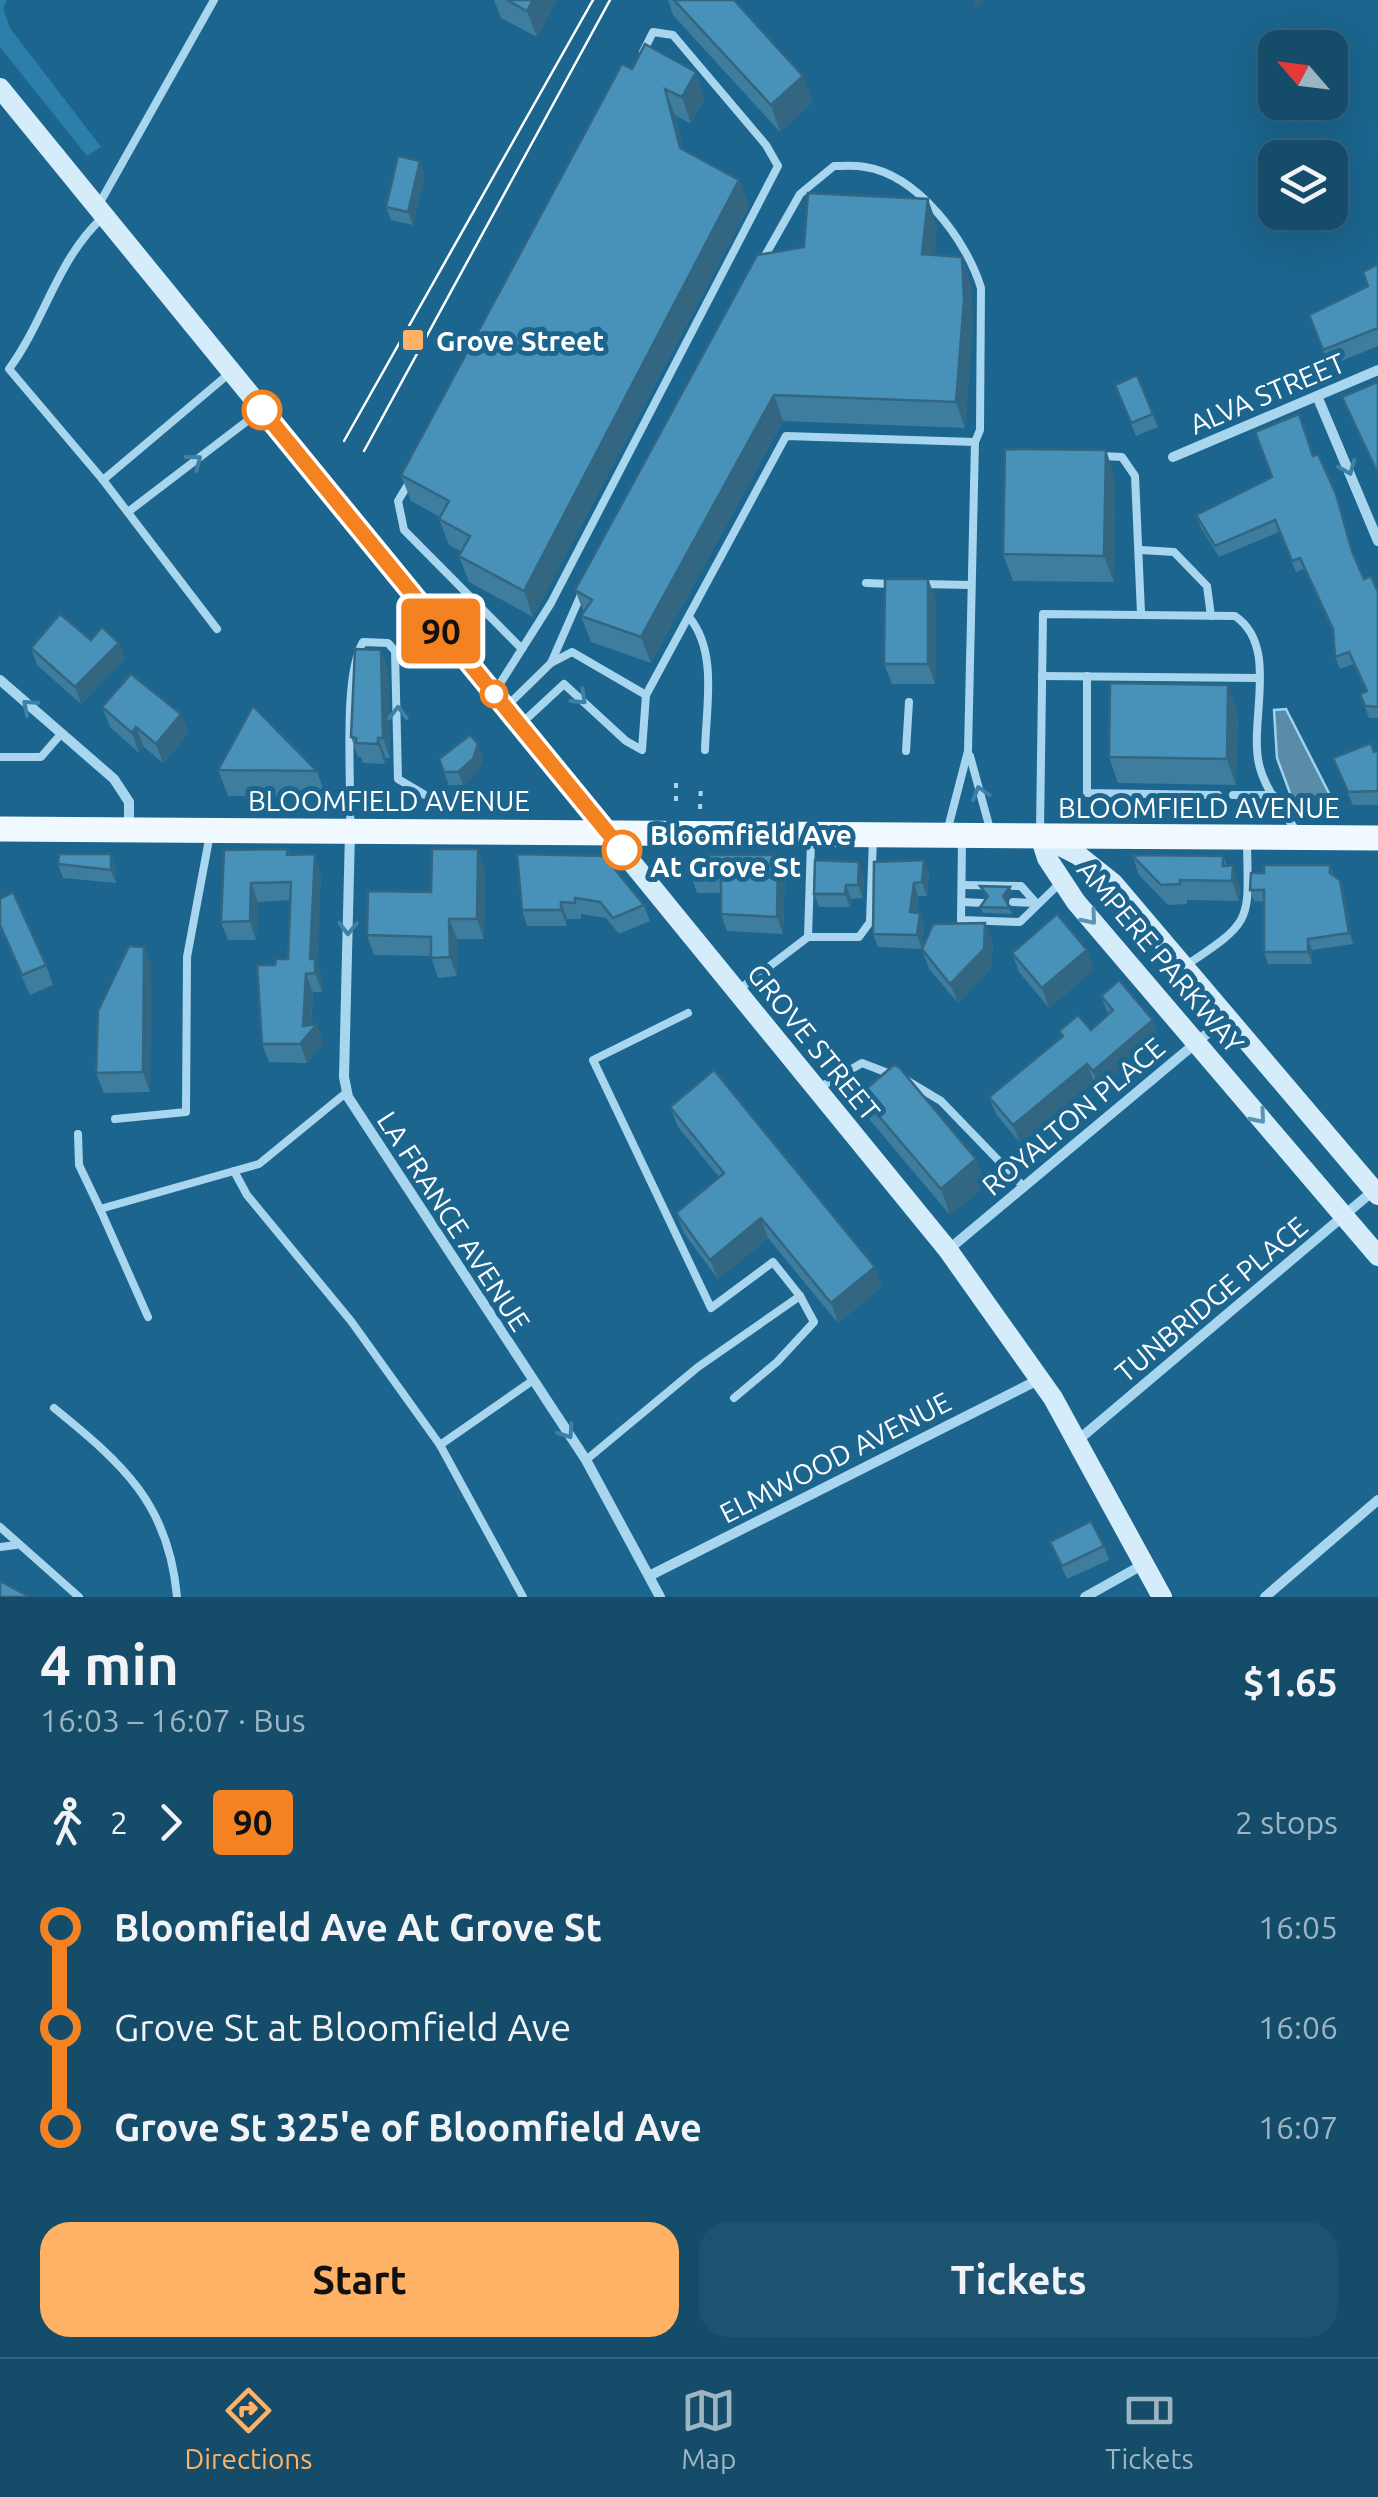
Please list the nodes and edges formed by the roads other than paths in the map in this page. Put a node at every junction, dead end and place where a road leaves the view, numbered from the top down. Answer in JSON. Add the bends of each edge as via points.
{"nodes":[{"id":1,"x":214,"y":0,"type":"edge"},
{"id":2,"x":635,"y":67,"type":"edge"},
{"id":3,"x":0,"y":88,"type":"edge"},
{"id":4,"x":102,"y":211,"type":"junction"},
{"id":5,"x":758,"y":267,"type":"edge"},
{"id":6,"x":1378,"y":370,"type":"edge"},
{"id":7,"x":231,"y":372,"type":"junction"},
{"id":8,"x":1317,"y":396,"type":"junction"},
{"id":9,"x":262,"y":410,"type":"junction"},
{"id":10,"x":975,"y":442,"type":"junction"},
{"id":11,"x":1086,"y":455,"type":"edge"},
{"id":12,"x":1172,"y":457,"type":"dead end"},
{"id":13,"x":420,"y":462,"type":"edge"},
{"id":14,"x":103,"y":480,"type":"junction"},
{"id":15,"x":128,"y":512,"type":"junction"},
{"id":16,"x":1378,"y":541,"type":"edge"},
{"id":17,"x":1141,"y":550,"type":"junction"},
{"id":18,"x":866,"y":583,"type":"dead end"},
{"id":19,"x":970,"y":585,"type":"junction"},
{"id":20,"x":584,"y":587,"type":"edge"},
{"id":21,"x":1141,"y":613,"type":"junction"},
{"id":22,"x":1211,"y":616,"type":"junction"},
{"id":23,"x":689,"y":617,"type":"junction"},
{"id":24,"x":217,"y":629,"type":"dead end"},
{"id":25,"x":522,"y":649,"type":"junction"},
{"id":26,"x":551,"y":663,"type":"junction"},
{"id":27,"x":1042,"y":676,"type":"junction"},
{"id":28,"x":1088,"y":676,"type":"junction"},
{"id":29,"x":1259,"y":678,"type":"junction"},
{"id":30,"x":0,"y":680,"type":"edge"},
{"id":31,"x":646,"y":695,"type":"junction"},
{"id":32,"x":499,"y":701,"type":"junction"},
{"id":33,"x":909,"y":702,"type":"dead end"},
{"id":34,"x":520,"y":725,"type":"junction"},
{"id":35,"x":61,"y":734,"type":"junction"},
{"id":36,"x":705,"y":750,"type":"dead end"},
{"id":37,"x":906,"y":751,"type":"dead end"},
{"id":38,"x":968,"y":751,"type":"junction"},
{"id":39,"x":0,"y":757,"type":"edge"},
{"id":40,"x":426,"y":795,"type":"dead end"},
{"id":41,"x":1218,"y":795,"type":"dead end"},
{"id":42,"x":1234,"y":795,"type":"dead end"},
{"id":43,"x":1273,"y":795,"type":"junction"},
{"id":44,"x":0,"y":829,"type":"edge"},
{"id":45,"x":129,"y":830,"type":"junction"},
{"id":46,"x":211,"y":830,"type":"junction"},
{"id":47,"x":350,"y":831,"type":"junction"},
{"id":48,"x":606,"y":831,"type":"junction"},
{"id":49,"x":811,"y":833,"type":"junction"},
{"id":50,"x":873,"y":834,"type":"junction"},
{"id":51,"x":954,"y":835,"type":"junction"},
{"id":52,"x":992,"y":835,"type":"junction"},
{"id":53,"x":1040,"y":836,"type":"junction"},
{"id":54,"x":1247,"y":837,"type":"junction"},
{"id":55,"x":1302,"y":837,"type":"junction"},
{"id":56,"x":1376,"y":840,"type":"edge"},
{"id":57,"x":1062,"y":882,"type":"junction"},
{"id":58,"x":962,"y":884,"type":"junction"},
{"id":59,"x":962,"y":902,"type":"junction"},
{"id":60,"x":1013,"y":902,"type":"dead end"},
{"id":61,"x":1036,"y":902,"type":"junction"},
{"id":62,"x":982,"y":903,"type":"edge"},
{"id":63,"x":808,"y":937,"type":"junction"},
{"id":64,"x":1184,"y":967,"type":"junction"},
{"id":65,"x":737,"y":991,"type":"junction"},
{"id":66,"x":688,"y":1013,"type":"dead end"},
{"id":67,"x":1227,"y":1017,"type":"junction"},
{"id":68,"x":1196,"y":1043,"type":"junction"},
{"id":69,"x":817,"y":1089,"type":"junction"},
{"id":70,"x":346,"y":1092,"type":"junction"},
{"id":71,"x":115,"y":1118,"type":"dead end"},
{"id":72,"x":78,"y":1134,"type":"dead end"},
{"id":73,"x":234,"y":1170,"type":"junction"},
{"id":74,"x":1024,"y":1187,"type":"junction"},
{"id":75,"x":1376,"y":1192,"type":"edge"},
{"id":76,"x":100,"y":1209,"type":"junction"},
{"id":77,"x":1344,"y":1216,"type":"junction"},
{"id":78,"x":948,"y":1250,"type":"junction"},
{"id":79,"x":1378,"y":1256,"type":"edge"},
{"id":80,"x":800,"y":1296,"type":"junction"},
{"id":81,"x":148,"y":1317,"type":"dead end"},
{"id":82,"x":1041,"y":1378,"type":"junction"},
{"id":83,"x":532,"y":1381,"type":"junction"},
{"id":84,"x":734,"y":1398,"type":"dead end"},
{"id":85,"x":54,"y":1408,"type":"dead end"},
{"id":86,"x":1077,"y":1442,"type":"junction"},
{"id":87,"x":440,"y":1445,"type":"junction"},
{"id":88,"x":586,"y":1460,"type":"junction"},
{"id":89,"x":1378,"y":1500,"type":"edge"},
{"id":90,"x":0,"y":1526,"type":"edge"},
{"id":91,"x":16,"y":1545,"type":"junction"},
{"id":92,"x":0,"y":1548,"type":"edge"},
{"id":93,"x":1144,"y":1564,"type":"junction"},
{"id":94,"x":650,"y":1576,"type":"junction"},
{"id":95,"x":79,"y":1597,"type":"edge"},
{"id":96,"x":177,"y":1597,"type":"edge"},
{"id":97,"x":523,"y":1597,"type":"edge"},
{"id":98,"x":660,"y":1597,"type":"edge"},
{"id":99,"x":1085,"y":1597,"type":"edge"},
{"id":100,"x":1162,"y":1597,"type":"edge"},
{"id":101,"x":1266,"y":1597,"type":"edge"}],
"edges":[{"from":1,"to":4,"type":"lane"},
{"from":2,"to":25,"type":"lane","via":[[653,32],[673,34],[778,166]]},
{"from":3,"to":4,"type":"main road","name":"GROVE STREET"},
{"from":4,"to":7,"type":"main road","name":"GROVE STREET"},
{"from":4,"to":14,"type":"lane","via":[[59,272],[9,369]]},
{"from":5,"to":10,"type":"lane","via":[[800,194],[834,166],[868,166],[906,185],[941,217],[982,288]]},
{"from":6,"to":8,"type":"street","name":"ALVA STREET"},
{"from":7,"to":9,"type":"main road","name":"GROVE STREET"},
{"from":7,"to":14,"type":"lane"},
{"from":8,"to":12,"type":"street","name":"ALVA STREET"},
{"from":8,"to":16,"type":"street","one_way":true},
{"from":15,"to":9,"type":"lane","one_way":true},
{"from":9,"to":32,"type":"main road","name":"GROVE STREET"},
{"from":10,"to":19,"type":"lane"},
{"from":10,"to":23,"type":"lane","via":[[786,436]]},
{"from":11,"to":17,"type":"lane","via":[[1122,457],[1134,476]]},
{"from":13,"to":25,"type":"lane","via":[[398,501],[404,530]]},
{"from":14,"to":15,"type":"lane"},
{"from":15,"to":24,"type":"lane"},
{"from":17,"to":21,"type":"lane"},
{"from":17,"to":22,"type":"lane","via":[[1174,552],[1207,586]]},
{"from":18,"to":19,"type":"lane"},
{"from":19,"to":38,"type":"lane"},
{"from":20,"to":26,"type":"lane"},
{"from":21,"to":22,"type":"lane"},
{"from":21,"to":27,"type":"lane","via":[[1043,614]]},
{"from":22,"to":29,"type":"lane","via":[[1244,622]]},
{"from":23,"to":31,"type":"lane"},
{"from":23,"to":36,"type":"lane","via":[[706,652]]},
{"from":25,"to":32,"type":"lane"},
{"from":26,"to":31,"type":"lane","via":[[572,652]]},
{"from":26,"to":32,"type":"lane"},
{"from":27,"to":28,"type":"lane"},
{"from":27,"to":53,"type":"lane"},
{"from":28,"to":29,"type":"lane"},
{"from":28,"to":41,"type":"lane","via":[[1087,793]]},
{"from":29,"to":43,"type":"lane","via":[[1259,766]]},
{"from":35,"to":30,"type":"street","one_way":true},
{"from":34,"to":31,"type":"lane","one_way":true,"via":[[564,684],[642,750]]},
{"from":32,"to":34,"type":"main road","name":"GROVE STREET"},
{"from":33,"to":37,"type":"lane"},
{"from":34,"to":48,"type":"main road","name":"GROVE STREET"},
{"from":35,"to":39,"type":"lane","via":[[41,757]]},
{"from":35,"to":45,"type":"street","via":[[123,790]]},
{"from":38,"to":51,"type":"lane"},
{"from":52,"to":38,"type":"lane","one_way":true},
{"from":40,"to":47,"type":"lane","one_way":true,"via":[[398,779],[395,651],[388,643],[363,642],[355,656],[351,703]]},
{"from":42,"to":43,"type":"lane"},
{"from":43,"to":55,"type":"lane"},
{"from":44,"to":45,"type":"main road","name":"BLOOMFIELD AVENUE"},
{"from":45,"to":46,"type":"main road","name":"BLOOMFIELD AVENUE"},
{"from":46,"to":47,"type":"main road","name":"BLOOMFIELD AVENUE"},
{"from":46,"to":71,"type":"lane","via":[[187,957],[186,1112]]},
{"from":47,"to":48,"type":"main road","name":"BLOOMFIELD AVENUE"},
{"from":47,"to":70,"type":"street","name":"LA FRANCE AVENUE","one_way":true},
{"from":48,"to":49,"type":"main road","name":"BLOOMFIELD AVENUE"},
{"from":48,"to":65,"type":"main road","name":"GROVE STREET"},
{"from":49,"to":50,"type":"main road","name":"BLOOMFIELD AVENUE"},
{"from":49,"to":63,"type":"lane"},
{"from":50,"to":51,"type":"main road","name":"BLOOMFIELD AVENUE"},
{"from":50,"to":63,"type":"lane","via":[[866,931],[858,937]]},
{"from":51,"to":52,"type":"main road","name":"BLOOMFIELD AVENUE"},
{"from":51,"to":58,"type":"lane"},
{"from":52,"to":53,"type":"main road","name":"BLOOMFIELD AVENUE"},
{"from":53,"to":54,"type":"main road","name":"BLOOMFIELD AVENUE"},
{"from":53,"to":57,"type":"main road","name":"AMPERE PARKWAY"},
{"from":53,"to":64,"type":"main road","name":"AMPERE PARKWAY","via":[[1102,872]]},
{"from":54,"to":55,"type":"main road","name":"BLOOMFIELD AVENUE"},
{"from":54,"to":64,"type":"lane","via":[[1246,908],[1239,928]]},
{"from":55,"to":56,"type":"main road","name":"BLOOMFIELD AVENUE"},
{"from":57,"to":61,"type":"lane"},
{"from":57,"to":68,"type":"main road","name":"AMPERE PARKWAY","one_way":true},
{"from":58,"to":59,"type":"lane"},
{"from":58,"to":61,"type":"lane","via":[[1021,886]]},
{"from":59,"to":61,"type":"lane","via":[[961,920],[1020,922]]},
{"from":59,"to":62,"type":"lane"},
{"from":60,"to":61,"type":"lane"},
{"from":63,"to":65,"type":"lane"},
{"from":64,"to":67,"type":"main road","name":"AMPERE PARKWAY"},
{"from":65,"to":69,"type":"main road","name":"GROVE STREET"},
{"from":66,"to":80,"type":"lane","via":[[593,1060],[711,1308],[773,1262]]},
{"from":67,"to":68,"type":"street","name":"ROYALTON PLACE"},
{"from":67,"to":75,"type":"main road","name":"AMPERE PARKWAY"},
{"from":68,"to":74,"type":"street","name":"ROYALTON PLACE"},
{"from":68,"to":77,"type":"main road","name":"AMPERE PARKWAY","one_way":true},
{"from":69,"to":74,"type":"lane","via":[[862,1063],[924,1089]]},
{"from":69,"to":78,"type":"main road","name":"GROVE STREET"},
{"from":70,"to":73,"type":"lane","via":[[259,1164]]},
{"from":70,"to":83,"type":"street","name":"LA FRANCE AVENUE"},
{"from":72,"to":76,"type":"lane","via":[[78,1165]]},
{"from":73,"to":76,"type":"lane"},
{"from":73,"to":87,"type":"lane"},
{"from":74,"to":78,"type":"street","name":"ROYALTON PLACE"},
{"from":75,"to":77,"type":"street","name":"TUNBRIDGE PLACE"},
{"from":76,"to":81,"type":"lane"},
{"from":77,"to":79,"type":"main road","name":"AMPERE PARKWAY"},
{"from":77,"to":86,"type":"street","name":"TUNBRIDGE PLACE"},
{"from":78,"to":82,"type":"main road","name":"GROVE STREET"},
{"from":80,"to":84,"type":"lane","via":[[814,1322]]},
{"from":80,"to":88,"type":"lane","via":[[698,1367]]},
{"from":82,"to":86,"type":"main road","name":"GROVE STREET"},
{"from":82,"to":94,"type":"street","name":"ELMWOOD AVENUE"},
{"from":83,"to":87,"type":"lane"},
{"from":83,"to":88,"type":"street","name":"LA FRANCE AVENUE","one_way":true},
{"from":85,"to":96,"type":"lane","via":[[122,1468],[153,1511],[170,1540]]},
{"from":86,"to":93,"type":"main road","name":"GROVE STREET"},
{"from":87,"to":97,"type":"lane"},
{"from":88,"to":94,"type":"street","name":"LA FRANCE AVENUE"},
{"from":89,"to":101,"type":"street"},
{"from":90,"to":91,"type":"lane"},
{"from":91,"to":92,"type":"lane"},
{"from":91,"to":95,"type":"lane"},
{"from":93,"to":99,"type":"street"},
{"from":93,"to":100,"type":"main road","name":"GROVE STREET"},
{"from":94,"to":98,"type":"street","name":"LA FRANCE AVENUE"}]}
